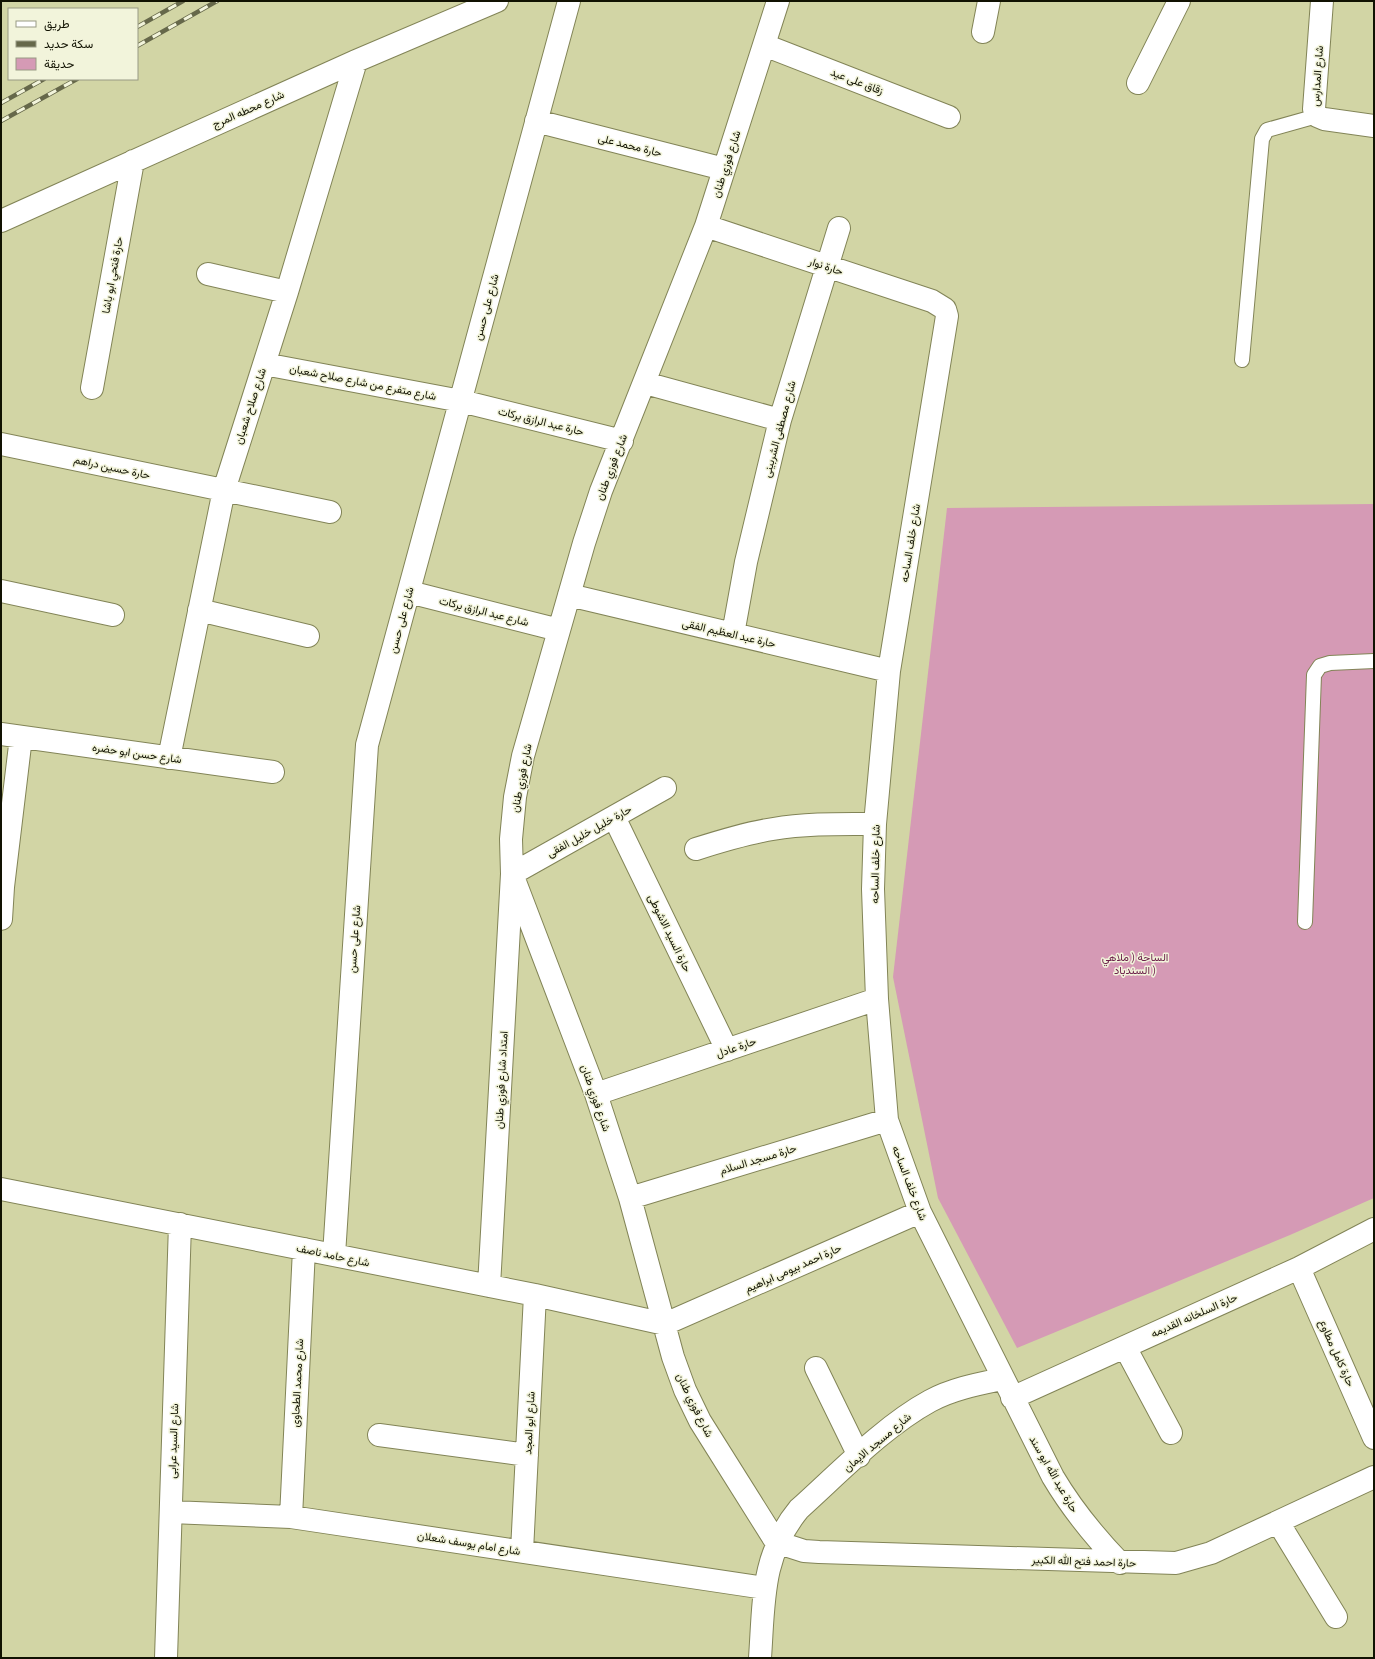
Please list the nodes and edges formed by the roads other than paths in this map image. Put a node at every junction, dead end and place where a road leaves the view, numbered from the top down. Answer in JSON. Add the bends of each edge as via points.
{"nodes":[{"id":1,"x":497,"y":1,"type":"edge"},
{"id":2,"x":569,"y":1,"type":"edge"},
{"id":3,"x":778,"y":1,"type":"edge"},
{"id":4,"x":989,"y":1,"type":"edge"},
{"id":5,"x":1179,"y":1,"type":"edge"},
{"id":6,"x":1322,"y":1,"type":"edge"},
{"id":7,"x":983,"y":32,"type":"dead end"},
{"id":8,"x":764,"y":45,"type":"junction"},
{"id":9,"x":356,"y":61,"type":"junction"},
{"id":10,"x":1138,"y":83,"type":"dead end"},
{"id":11,"x":1317,"y":116,"type":"junction"},
{"id":12,"x":949,"y":117,"type":"dead end"},
{"id":13,"x":536,"y":121,"type":"junction"},
{"id":14,"x":1374,"y":126,"type":"edge"},
{"id":15,"x":132,"y":161,"type":"junction"},
{"id":16,"x":724,"y":169,"type":"junction"},
{"id":17,"x":1,"y":221,"type":"edge"},
{"id":18,"x":706,"y":226,"type":"junction"},
{"id":19,"x":839,"y":228,"type":"dead end"},
{"id":20,"x":827,"y":266,"type":"junction"},
{"id":21,"x":208,"y":274,"type":"dead end"},
{"id":22,"x":287,"y":292,"type":"junction"},
{"id":23,"x":945,"y":309,"type":"joint"},
{"id":24,"x":1242,"y":360,"type":"dead end"},
{"id":25,"x":264,"y":364,"type":"junction"},
{"id":26,"x":644,"y":383,"type":"junction"},
{"id":27,"x":92,"y":388,"type":"dead end"},
{"id":28,"x":461,"y":400,"type":"junction"},
{"id":29,"x":780,"y":420,"type":"junction"},
{"id":30,"x":622,"y":441,"type":"junction"},
{"id":31,"x":1,"y":444,"type":"edge"},
{"id":32,"x":224,"y":490,"type":"junction"},
{"id":33,"x":330,"y":512,"type":"dead end"},
{"id":34,"x":1,"y":591,"type":"edge"},
{"id":35,"x":409,"y":592,"type":"junction"},
{"id":36,"x":569,"y":595,"type":"junction"},
{"id":37,"x":199,"y":610,"type":"junction"},
{"id":38,"x":114,"y":615,"type":"dead end"},
{"id":39,"x":559,"y":630,"type":"junction"},
{"id":40,"x":733,"y":634,"type":"junction"},
{"id":41,"x":308,"y":636,"type":"dead end"},
{"id":42,"x":1374,"y":662,"type":"edge"},
{"id":43,"x":889,"y":671,"type":"junction"},
{"id":44,"x":11,"y":735,"type":"edge"},
{"id":45,"x":169,"y":758,"type":"junction"},
{"id":46,"x":273,"y":772,"type":"dead end"},
{"id":47,"x":665,"y":788,"type":"dead end"},
{"id":48,"x":614,"y":817,"type":"junction"},
{"id":49,"x":876,"y":824,"type":"junction"},
{"id":50,"x":696,"y":849,"type":"dead end"},
{"id":51,"x":512,"y":874,"type":"junction"},
{"id":52,"x":2,"y":887,"type":"edge"},
{"id":53,"x":1,"y":919,"type":"edge"},
{"id":54,"x":1305,"y":922,"type":"dead end"},
{"id":55,"x":877,"y":999,"type":"junction"},
{"id":56,"x":727,"y":1050,"type":"junction"},
{"id":57,"x":596,"y":1094,"type":"junction"},
{"id":58,"x":887,"y":1120,"type":"junction"},
{"id":59,"x":1,"y":1189,"type":"edge"},
{"id":60,"x":630,"y":1198,"type":"junction"},
{"id":61,"x":920,"y":1212,"type":"junction"},
{"id":62,"x":180,"y":1224,"type":"junction"},
{"id":63,"x":1374,"y":1229,"type":"edge"},
{"id":64,"x":304,"y":1249,"type":"junction"},
{"id":65,"x":334,"y":1255,"type":"junction"},
{"id":66,"x":1299,"y":1268,"type":"junction"},
{"id":67,"x":489,"y":1286,"type":"junction"},
{"id":68,"x":535,"y":1295,"type":"junction"},
{"id":69,"x":665,"y":1324,"type":"junction"},
{"id":70,"x":1125,"y":1347,"type":"junction"},
{"id":71,"x":816,"y":1368,"type":"dead end"},
{"id":72,"x":1007,"y":1388,"type":"junction"},
{"id":73,"x":1171,"y":1433,"type":"dead end"},
{"id":74,"x":379,"y":1435,"type":"dead end"},
{"id":75,"x":1374,"y":1438,"type":"edge"},
{"id":76,"x":527,"y":1456,"type":"junction"},
{"id":77,"x":859,"y":1456,"type":"junction"},
{"id":78,"x":1374,"y":1477,"type":"edge"},
{"id":79,"x":171,"y":1512,"type":"junction"},
{"id":80,"x":290,"y":1516,"type":"junction"},
{"id":81,"x":1278,"y":1522,"type":"junction"},
{"id":82,"x":776,"y":1542,"type":"junction"},
{"id":83,"x":522,"y":1551,"type":"junction"},
{"id":84,"x":1120,"y":1563,"type":"junction"},
{"id":85,"x":765,"y":1588,"type":"junction"},
{"id":86,"x":1336,"y":1617,"type":"dead end"},
{"id":87,"x":166,"y":1658,"type":"edge"},
{"id":88,"x":760,"y":1658,"type":"edge"}],
"edges":[{"from":1,"to":9,"type":"street","name":"شارع محطه المرج"},
{"from":2,"to":13,"type":"street","name":"شارع على حسن"},
{"from":3,"to":8,"type":"street","name":"شارع فوزي طنان"},
{"from":4,"to":7,"type":"street"},
{"from":5,"to":10,"type":"street"},
{"from":6,"to":11,"type":"street","name":"شارع المدارس","via":[[1314,109]]},
{"from":8,"to":12,"type":"street","name":"زقاق على عيد"},
{"from":8,"to":16,"type":"street","name":"شارع فوزي طنان"},
{"from":9,"to":15,"type":"street","name":"شارع محطه المرج"},
{"from":9,"to":22,"type":"street","name":"شارع صلاح شعبان"},
{"from":11,"to":14,"type":"street","name":"شارع المدارس"},
{"from":11,"to":24,"type":"lane","via":[[1267,130],[1262,139]]},
{"from":13,"to":16,"type":"street","name":"حارة محمد على"},
{"from":13,"to":28,"type":"street","name":"شارع على حسن"},
{"from":15,"to":17,"type":"street","name":"شارع محطه المرج"},
{"from":15,"to":27,"type":"street","name":"حارة فتحي ابو باشا"},
{"from":16,"to":18,"type":"street","name":"شارع فوزي طنان"},
{"from":18,"to":20,"type":"street","name":"حارة نوار"},
{"from":18,"to":26,"type":"street","name":"شارع فوزي طنان"},
{"from":19,"to":20,"type":"street","name":"شارع مصطفى الشربينى"},
{"from":20,"to":23,"type":"street","name":"حارة نوار","via":[[932,301]]},
{"from":20,"to":29,"type":"street","name":"شارع مصطفى الشربينى"},
{"from":21,"to":22,"type":"street"},
{"from":22,"to":25,"type":"street","name":"شارع صلاح شعبان"},
{"from":23,"to":43,"type":"street","name":"شارع خلف الساحه","via":[[948,316]]},
{"from":25,"to":28,"type":"street","name":"شارع متفرع من شارع صلاح شعبان"},
{"from":25,"to":32,"type":"street","name":"شارع صلاح شعبان"},
{"from":26,"to":29,"type":"street"},
{"from":26,"to":30,"type":"street","name":"شارع فوزي طنان"},
{"from":28,"to":30,"type":"street","name":"حارة عبد الرازق بركات"},
{"from":28,"to":35,"type":"street","name":"شارع على حسن"},
{"from":29,"to":40,"type":"street","name":"شارع مصطفى الشربينى","via":[[749,548]]},
{"from":30,"to":36,"type":"street","name":"شارع فوزي طنان","via":[[601,491]]},
{"from":31,"to":32,"type":"street","name":"حارة حسين دراهم"},
{"from":32,"to":33,"type":"street"},
{"from":32,"to":37,"type":"street","name":"شارع صلاح شعبان"},
{"from":34,"to":38,"type":"street"},
{"from":35,"to":39,"type":"street","name":"شارع عبد الرازق بركات"},
{"from":35,"to":65,"type":"street","name":"شارع على حسن","via":[[367,745]]},
{"from":36,"to":39,"type":"street","name":"شارع فوزي طنان"},
{"from":36,"to":40,"type":"street","name":"حارة عبد العظيم الفقى"},
{"from":37,"to":41,"type":"street"},
{"from":37,"to":45,"type":"street","name":"شارع صلاح شعبان"},
{"from":39,"to":51,"type":"street","name":"شارع فوزي طنان","via":[[523,756],[515,797],[511,839]]},
{"from":40,"to":43,"type":"street","name":"حارة عبد العظيم الفقى"},
{"from":42,"to":54,"type":"lane","via":[[1330,663],[1320,666],[1314,675]]},
{"from":43,"to":49,"type":"street","name":"شارع خلف الساحه"},
{"from":44,"to":45,"type":"street","name":"شارع حسن ابو حضره"},
{"from":44,"to":52,"type":"street"},
{"from":45,"to":46,"type":"street","name":"شارع حسن ابو حضره"},
{"from":47,"to":48,"type":"street","name":"حارة خليل خليل الفقى"},
{"from":48,"to":51,"type":"street","name":"حارة خليل خليل الفقى"},
{"from":48,"to":56,"type":"street","name":"حارة السيد الاشوطى"},
{"from":49,"to":50,"type":"street","via":[[775,828],[735,836]]},
{"from":49,"to":55,"type":"street","name":"شارع خلف الساحه","via":[[873,889]]},
{"from":51,"to":57,"type":"street","name":"شارع فوزي طنان"},
{"from":51,"to":67,"type":"street","name":"امتداد شارع فوزي طنان"},
{"from":52,"to":53,"type":"street"},
{"from":55,"to":56,"type":"street","name":"حارة عادل"},
{"from":55,"to":58,"type":"street","name":"شارع خلف الساحه"},
{"from":56,"to":57,"type":"street","name":"حارة عادل"},
{"from":57,"to":60,"type":"street","name":"شارع فوزي طنان"},
{"from":58,"to":60,"type":"street","name":"حارة مسجد السلام"},
{"from":58,"to":61,"type":"street","name":"شارع خلف الساحه"},
{"from":59,"to":62,"type":"street","name":"شارع حامد ناصف"},
{"from":60,"to":69,"type":"street","name":"شارع فوزي طنان"},
{"from":61,"to":69,"type":"street","name":"حارة احمد بيومى ابراهيم"},
{"from":61,"to":72,"type":"street","name":"شارع خلف الساحه"},
{"from":62,"to":64,"type":"street","name":"شارع حامد ناصف"},
{"from":62,"to":79,"type":"street","name":"شارع السيد عرابى"},
{"from":63,"to":66,"type":"street","name":"حارة السلخانه القديمه"},
{"from":64,"to":65,"type":"street","name":"شارع حامد ناصف"},
{"from":64,"to":80,"type":"street","name":"شارع محمد الطحاوى"},
{"from":65,"to":67,"type":"street","name":"شارع حامد ناصف"},
{"from":66,"to":70,"type":"street","name":"حارة السلخانه القديمه"},
{"from":66,"to":75,"type":"street","name":"حارة كامل مطاوع"},
{"from":67,"to":68,"type":"street","name":"شارع حامد ناصف"},
{"from":68,"to":69,"type":"street","name":"شارع حامد ناصف"},
{"from":68,"to":76,"type":"street","name":"شارع ابو المجد"},
{"from":69,"to":82,"type":"street","name":"شارع فوزي طنان","via":[[673,1358],[700,1421]]},
{"from":70,"to":72,"type":"street","name":"حارة السلخانه القديمه"},
{"from":70,"to":73,"type":"street"},
{"from":71,"to":77,"type":"street"},
{"from":72,"to":77,"type":"street","name":"شارع مسجد الايمان","via":[[966,1387],[931,1401],[899,1421]]},
{"from":72,"to":84,"type":"street","name":"حارة عبد الله ابو سند","via":[[1072,1508]]},
{"from":74,"to":76,"type":"street"},
{"from":76,"to":83,"type":"street","name":"شارع ابو المجد"},
{"from":77,"to":82,"type":"street","name":"شارع مسجد الايمان","via":[[799,1509]]},
{"from":78,"to":81,"type":"street","name":"حارة احمد فتح الله الكبير"},
{"from":79,"to":80,"type":"street","name":"شارع امام يوسف شعلان"},
{"from":79,"to":87,"type":"street","name":"شارع السيد عرابى"},
{"from":80,"to":83,"type":"street","name":"شارع امام يوسف شعلان"},
{"from":81,"to":84,"type":"street","name":"حارة احمد فتح الله الكبير","via":[[1194,1559],[1176,1563]]},
{"from":81,"to":86,"type":"street"},
{"from":82,"to":84,"type":"street","name":"حارة احمد فتح الله الكبير","via":[[804,1551],[819,1552]]},
{"from":82,"to":85,"type":"street","name":"شارع مسجد الايمان"},
{"from":83,"to":85,"type":"street","name":"شارع امام يوسف شعلان"},
{"from":85,"to":88,"type":"street","name":"شارع مسجد الايمان"}]}
